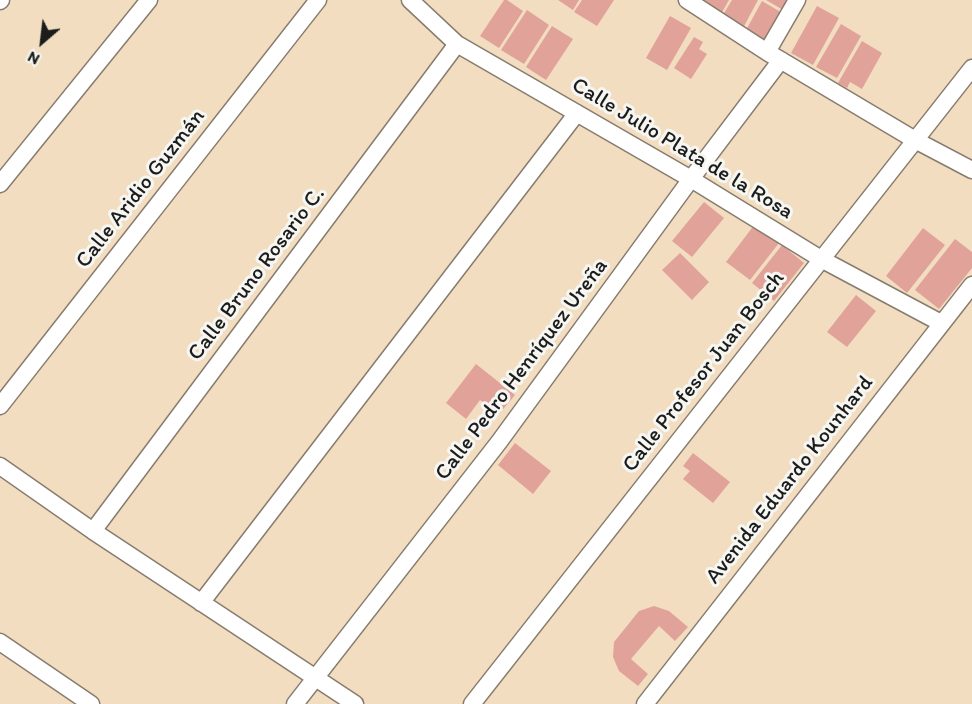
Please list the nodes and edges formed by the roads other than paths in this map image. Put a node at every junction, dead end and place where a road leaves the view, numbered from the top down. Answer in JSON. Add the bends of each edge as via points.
{"nodes":[{"id":1,"x":149,"y":0,"type":"edge"},
{"id":2,"x":318,"y":0,"type":"edge"},
{"id":3,"x":410,"y":0,"type":"edge"},
{"id":4,"x":687,"y":0,"type":"edge"},
{"id":5,"x":797,"y":0,"type":"edge"},
{"id":6,"x":457,"y":44,"type":"junction"},
{"id":7,"x":774,"y":56,"type":"junction"},
{"id":8,"x":972,"y":68,"type":"edge"},
{"id":9,"x":577,"y":113,"type":"junction"},
{"id":10,"x":915,"y":140,"type":"junction"},
{"id":11,"x":972,"y":170,"type":"edge"},
{"id":12,"x":691,"y":179,"type":"junction"},
{"id":13,"x":0,"y":184,"type":"edge"},
{"id":14,"x":821,"y":259,"type":"junction"},
{"id":15,"x":972,"y":285,"type":"edge"},
{"id":16,"x":941,"y":323,"type":"junction"},
{"id":17,"x":0,"y":406,"type":"edge"},
{"id":18,"x":0,"y":466,"type":"edge"},
{"id":19,"x":93,"y":531,"type":"junction"},
{"id":20,"x":201,"y":603,"type":"junction"},
{"id":21,"x":0,"y":642,"type":"edge"},
{"id":22,"x":315,"y":678,"type":"junction"},
{"id":23,"x":91,"y":704,"type":"edge"},
{"id":24,"x":295,"y":704,"type":"edge"},
{"id":25,"x":355,"y":704,"type":"edge"},
{"id":26,"x":472,"y":704,"type":"edge"},
{"id":27,"x":645,"y":704,"type":"edge"}],
"edges":[{"from":1,"to":13,"type":"street"},
{"from":2,"to":17,"type":"street","name":"Calle Aridio Guzmán"},
{"from":3,"to":6,"type":"street","name":"Calle Julio Plata de la Rosa"},
{"from":4,"to":7,"type":"street"},
{"from":5,"to":7,"type":"street","name":"Calle Pedro Henríquez Ureña"},
{"from":6,"to":9,"type":"street","name":"Calle Julio Plata de la Rosa"},
{"from":6,"to":19,"type":"street","name":"Calle Bruno Rosario C."},
{"from":7,"to":10,"type":"street"},
{"from":7,"to":12,"type":"street","name":"Calle Pedro Henríquez Ureña"},
{"from":8,"to":10,"type":"street","name":"Calle Profesor Juan Bosch"},
{"from":9,"to":12,"type":"street","name":"Calle Julio Plata de la Rosa"},
{"from":9,"to":20,"type":"street"},
{"from":10,"to":11,"type":"street"},
{"from":10,"to":14,"type":"street","name":"Calle Profesor Juan Bosch"},
{"from":12,"to":14,"type":"street","name":"Calle Julio Plata de la Rosa"},
{"from":12,"to":22,"type":"street","name":"Calle Pedro Henríquez Ureña","via":[[499,442]]},
{"from":14,"to":16,"type":"street","name":"Calle Julio Plata de la Rosa"},
{"from":14,"to":26,"type":"street","name":"Calle Profesor Juan Bosch"},
{"from":15,"to":16,"type":"street","name":"Avenida Eduardo Kounhard"},
{"from":16,"to":27,"type":"street","name":"Avenida Eduardo Kounhard"},
{"from":18,"to":19,"type":"street"},
{"from":19,"to":20,"type":"street"},
{"from":20,"to":22,"type":"street"},
{"from":21,"to":23,"type":"street"},
{"from":22,"to":24,"type":"street","name":"Calle Pedro Henríquez Ureña"},
{"from":22,"to":25,"type":"street"}]}
